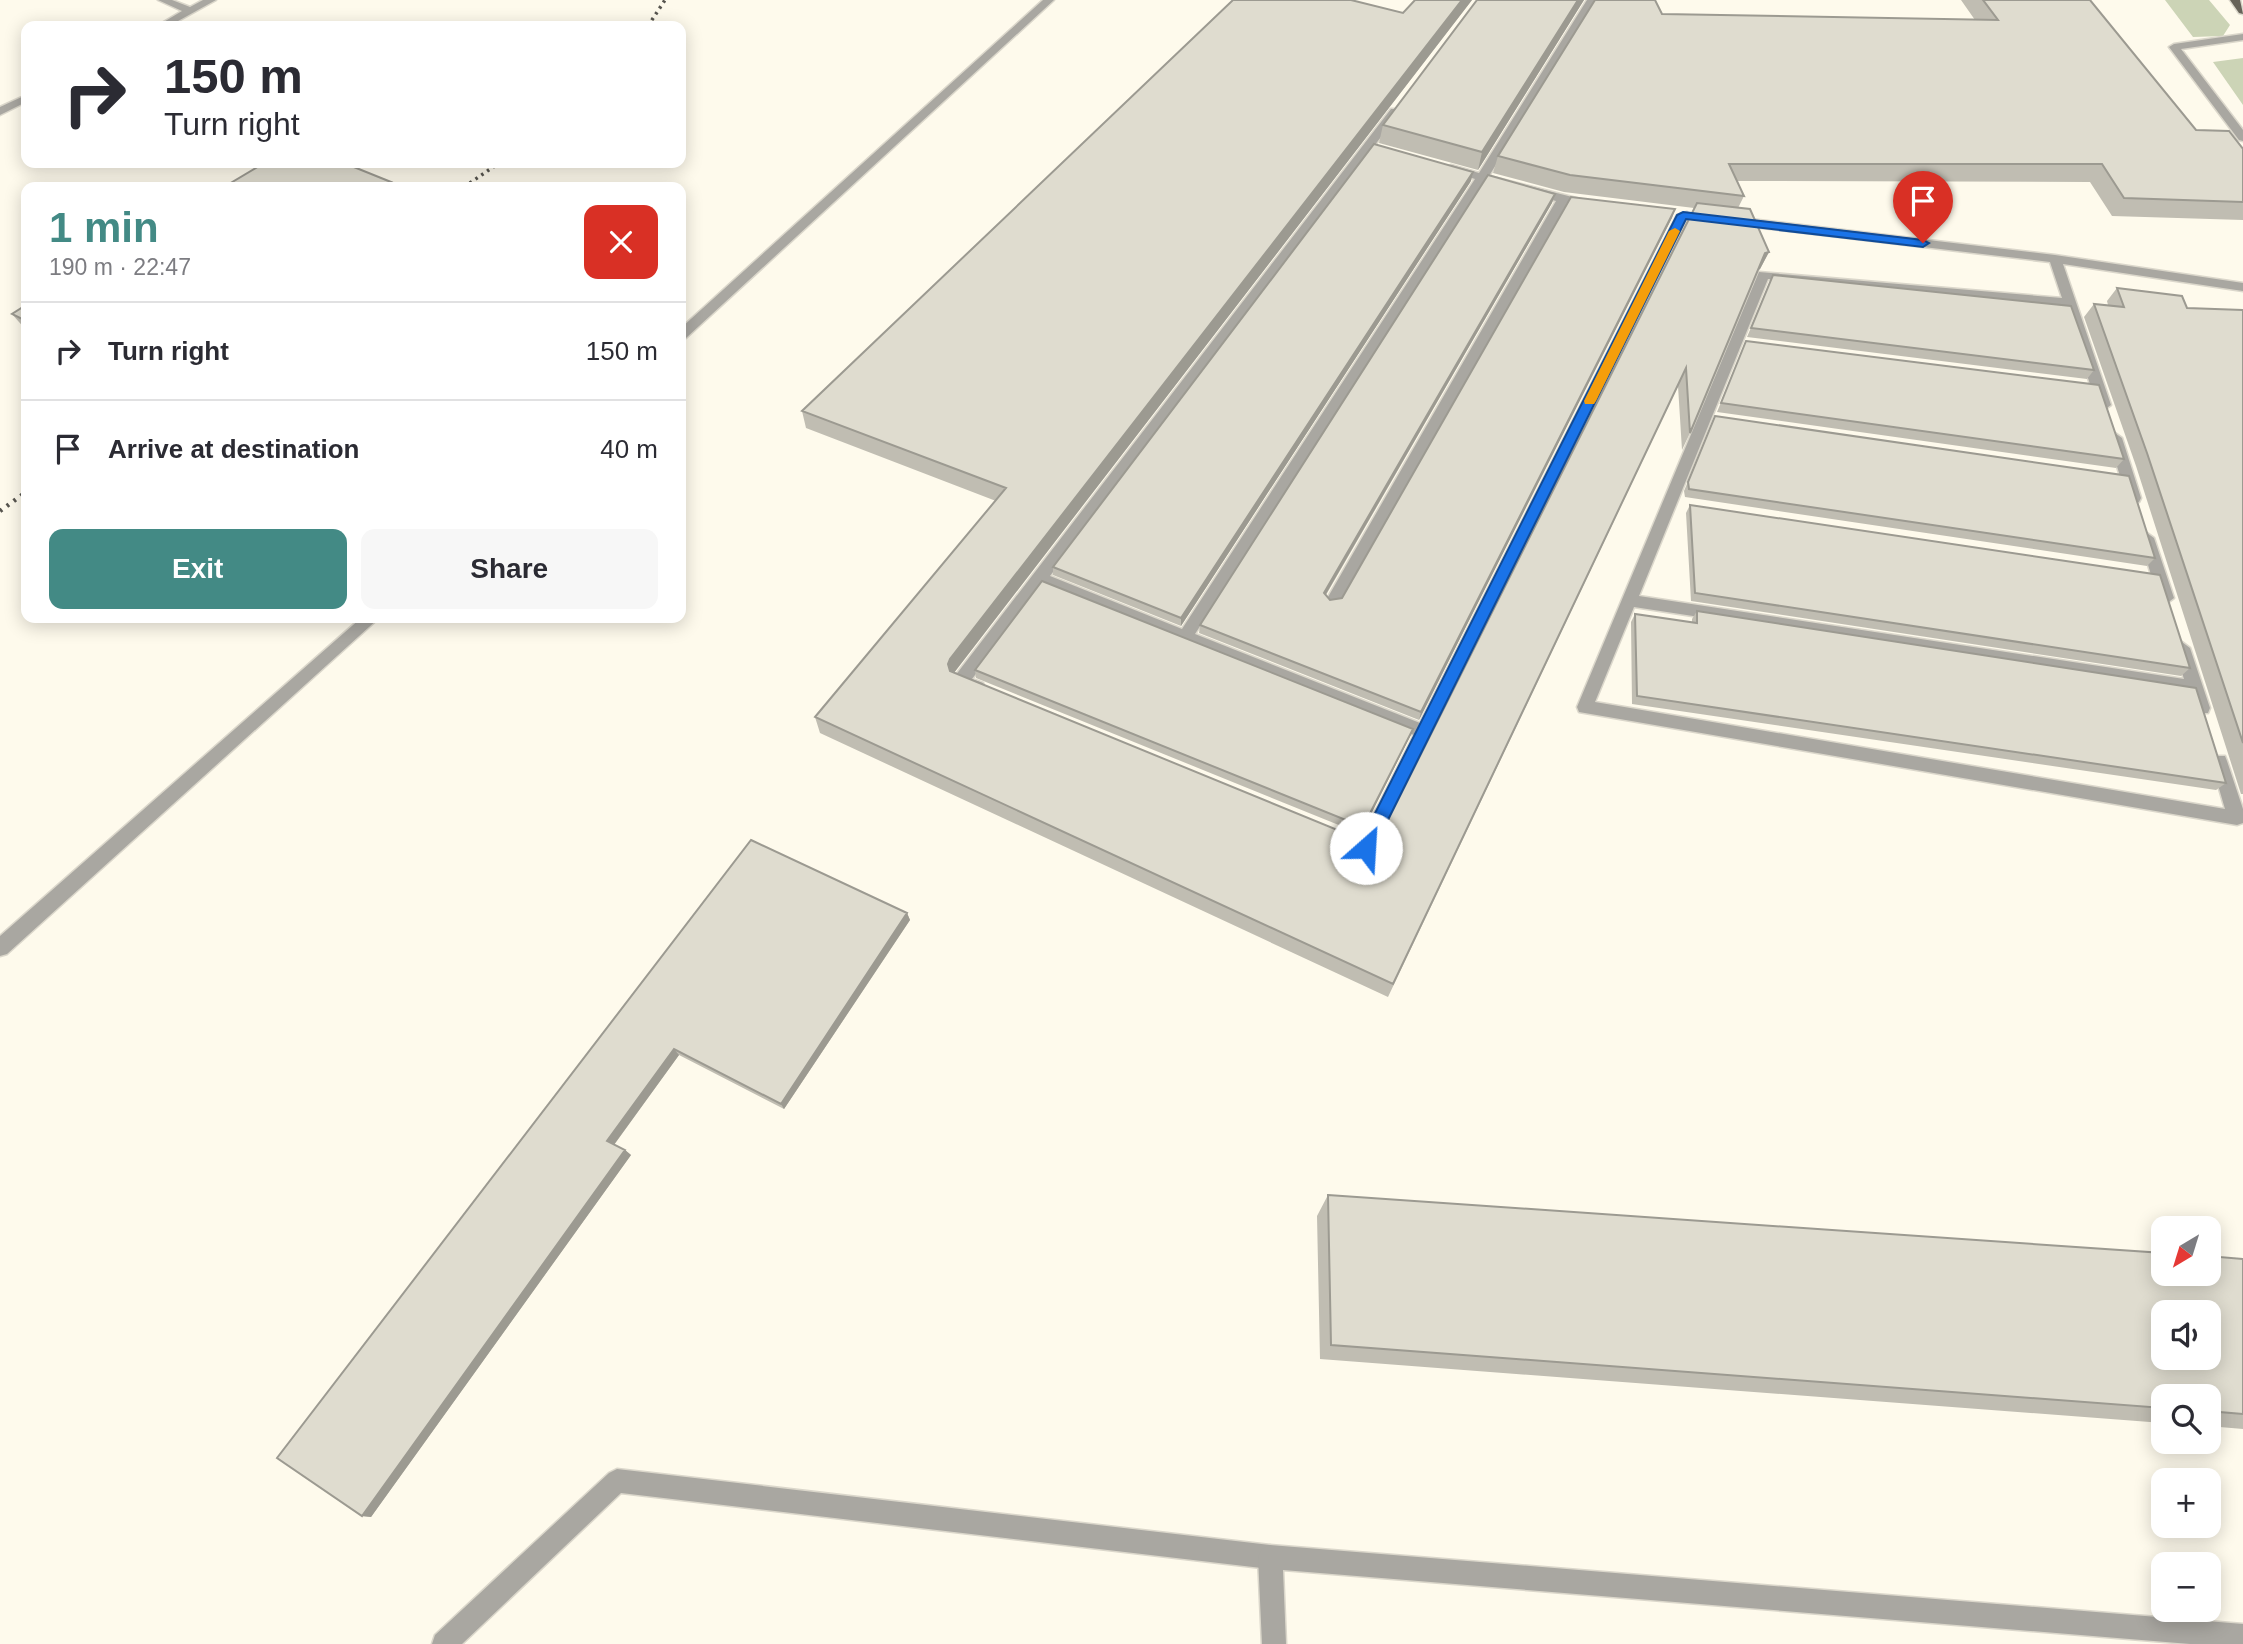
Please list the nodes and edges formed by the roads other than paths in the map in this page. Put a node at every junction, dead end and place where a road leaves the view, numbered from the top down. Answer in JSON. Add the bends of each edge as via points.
{"nodes":[{"id":1,"x":163,"y":0,"type":"edge"},
{"id":2,"x":211,"y":0,"type":"edge"},
{"id":3,"x":1049,"y":0,"type":"edge"},
{"id":4,"x":1592,"y":0,"type":"edge"},
{"id":5,"x":2235,"y":0,"type":"edge"},
{"id":6,"x":190,"y":11,"type":"junction"},
{"id":7,"x":2243,"y":11,"type":"edge"},
{"id":8,"x":171,"y":21,"type":"edge"},
{"id":9,"x":2243,"y":37,"type":"edge"},
{"id":10,"x":21,"y":101,"type":"edge"},
{"id":11,"x":1400,"y":104,"type":"edge"},
{"id":12,"x":0,"y":112,"type":"edge"},
{"id":13,"x":2243,"y":138,"type":"edge"},
{"id":14,"x":1444,"y":167,"type":"edge"},
{"id":15,"x":1482,"y":177,"type":"junction"},
{"id":16,"x":1563,"y":199,"type":"junction"},
{"id":17,"x":1603,"y":205,"type":"edge"},
{"id":18,"x":1682,"y":215,"type":"edge"},
{"id":19,"x":1717,"y":219,"type":"edge"},
{"id":20,"x":2055,"y":259,"type":"junction"},
{"id":21,"x":2243,"y":287,"type":"edge"},
{"id":22,"x":2071,"y":303,"type":"junction"},
{"id":23,"x":686,"y":330,"type":"edge"},
{"id":24,"x":1039,"y":578,"type":"junction"},
{"id":25,"x":1629,"y":600,"type":"junction"},
{"id":26,"x":1333,"y":601,"type":"edge"},
{"id":27,"x":2171,"y":613,"type":"edge"},
{"id":28,"x":365,"y":623,"type":"edge"},
{"id":29,"x":1185,"y":637,"type":"junction"},
{"id":30,"x":2179,"y":638,"type":"edge"},
{"id":31,"x":2195,"y":687,"type":"junction"},
{"id":32,"x":986,"y":692,"type":"edge"},
{"id":33,"x":2207,"y":726,"type":"edge"},
{"id":34,"x":1424,"y":732,"type":"junction"},
{"id":35,"x":2216,"y":752,"type":"edge"},
{"id":36,"x":1340,"y":837,"type":"edge"},
{"id":37,"x":0,"y":948,"type":"edge"},
{"id":38,"x":1270,"y":1557,"type":"junction"},
{"id":39,"x":2243,"y":1636,"type":"edge"},
{"id":40,"x":444,"y":1644,"type":"edge"},
{"id":41,"x":1274,"y":1644,"type":"edge"}],
"edges":[{"from":1,"to":6,"type":"street"},
{"from":2,"to":6,"type":"street"},
{"from":3,"to":23,"type":"street"},
{"from":4,"to":15,"type":"street"},
{"from":5,"to":7,"type":"main road"},
{"from":6,"to":8,"type":"street"},
{"from":9,"to":13,"type":"street","via":[[2174,47]]},
{"from":10,"to":12,"type":"street"},
{"from":11,"to":24,"type":"street","via":[[1375,148]]},
{"from":14,"to":15,"type":"street"},
{"from":15,"to":16,"type":"street"},
{"from":15,"to":29,"type":"street"},
{"from":16,"to":17,"type":"street"},
{"from":16,"to":26,"type":"street"},
{"from":18,"to":34,"type":"street"},
{"from":19,"to":20,"type":"street"},
{"from":20,"to":21,"type":"street"},
{"from":20,"to":22,"type":"street"},
{"from":22,"to":25,"type":"street","via":[[1763,275],[1742,343],[1676,504]]},
{"from":22,"to":27,"type":"street","via":[[2092,386],[2141,521],[2152,575]]},
{"from":24,"to":29,"type":"street"},
{"from":24,"to":32,"type":"street","via":[[961,681]]},
{"from":25,"to":31,"type":"street"},
{"from":25,"to":35,"type":"street","via":[[1585,707],[2236,818]]},
{"from":28,"to":37,"type":"street"},
{"from":29,"to":34,"type":"street"},
{"from":30,"to":31,"type":"street"},
{"from":31,"to":33,"type":"street"},
{"from":34,"to":36,"type":"street","via":[[1366,848]]},
{"from":38,"to":39,"type":"street"},
{"from":38,"to":40,"type":"street","via":[[617,1481]]},
{"from":38,"to":41,"type":"street"}]}
